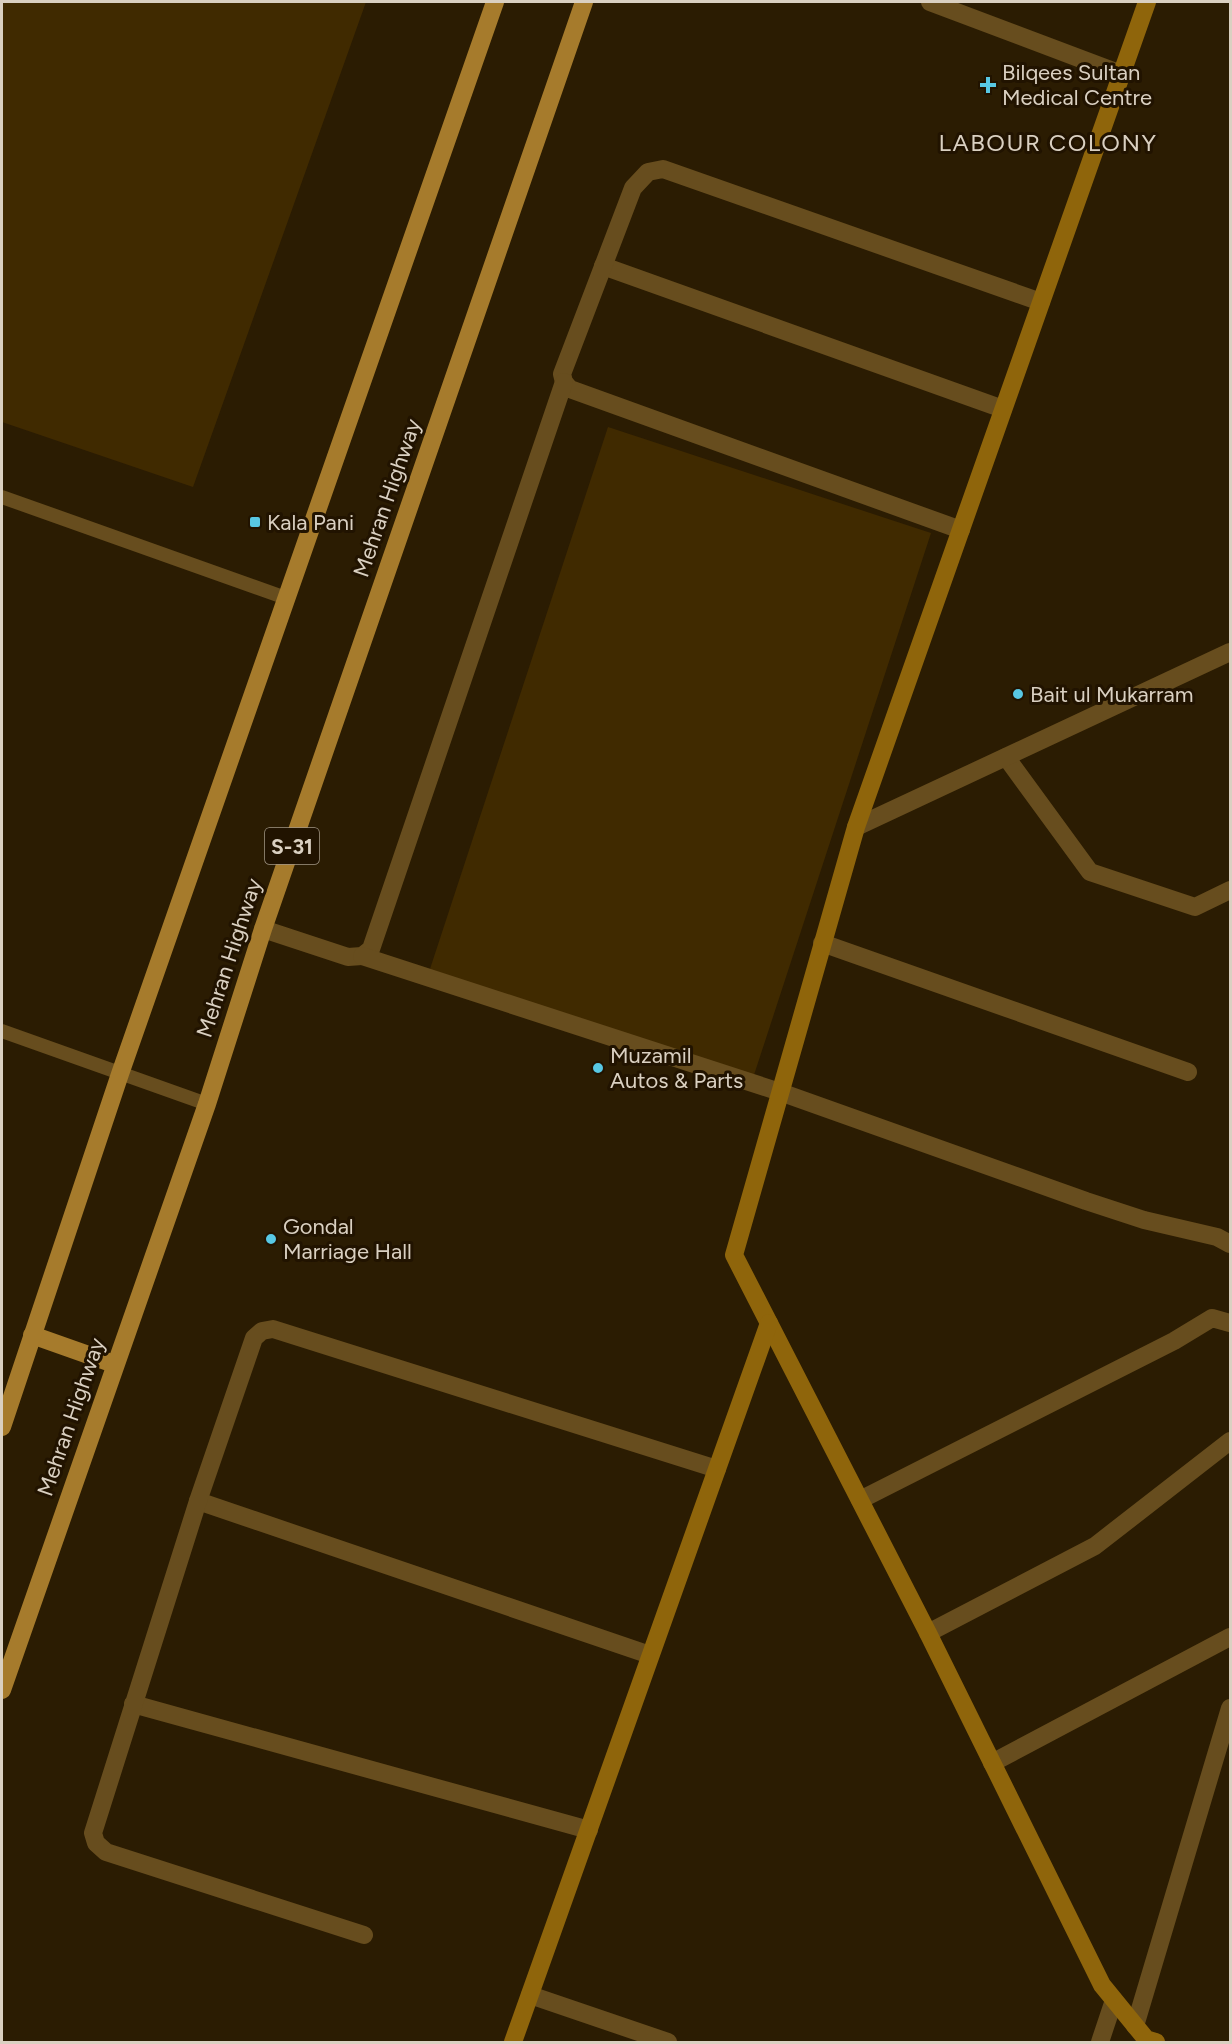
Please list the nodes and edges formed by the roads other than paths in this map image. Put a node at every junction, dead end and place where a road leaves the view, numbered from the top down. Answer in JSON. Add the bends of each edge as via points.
{"nodes":[{"id":1,"x":495,"y":2,"type":"edge"},
{"id":2,"x":584,"y":2,"type":"edge"},
{"id":3,"x":930,"y":2,"type":"edge"},
{"id":4,"x":1147,"y":2,"type":"edge"},
{"id":5,"x":1121,"y":74,"type":"junction"},
{"id":6,"x":603,"y":266,"type":"junction"},
{"id":7,"x":1041,"y":302,"type":"junction"},
{"id":8,"x":564,"y":382,"type":"junction"},
{"id":9,"x":1003,"y":409,"type":"junction"},
{"id":10,"x":2,"y":497,"type":"edge"},
{"id":11,"x":961,"y":530,"type":"junction"},
{"id":12,"x":286,"y":598,"type":"junction"},
{"id":13,"x":1230,"y":652,"type":"edge"},
{"id":14,"x":1006,"y":757,"type":"junction"},
{"id":15,"x":856,"y":827,"type":"junction"},
{"id":16,"x":1230,"y":890,"type":"edge"},
{"id":17,"x":263,"y":929,"type":"junction"},
{"id":18,"x":822,"y":943,"type":"junction"},
{"id":19,"x":362,"y":956,"type":"junction"},
{"id":20,"x":2,"y":1031,"type":"edge"},
{"id":21,"x":1188,"y":1072,"type":"dead end"},
{"id":22,"x":120,"y":1074,"type":"junction"},
{"id":23,"x":780,"y":1092,"type":"junction"},
{"id":24,"x":207,"y":1104,"type":"junction"},
{"id":25,"x":1230,"y":1244,"type":"edge"},
{"id":26,"x":769,"y":1323,"type":"junction"},
{"id":27,"x":1230,"y":1323,"type":"edge"},
{"id":28,"x":32,"y":1335,"type":"junction"},
{"id":29,"x":114,"y":1364,"type":"junction"},
{"id":30,"x":2,"y":1427,"type":"edge"},
{"id":31,"x":1230,"y":1441,"type":"edge"},
{"id":32,"x":717,"y":1469,"type":"junction"},
{"id":33,"x":860,"y":1500,"type":"junction"},
{"id":34,"x":198,"y":1501,"type":"junction"},
{"id":35,"x":928,"y":1633,"type":"junction"},
{"id":36,"x":1230,"y":1637,"type":"edge"},
{"id":37,"x":651,"y":1655,"type":"junction"},
{"id":38,"x":2,"y":1690,"type":"edge"},
{"id":39,"x":133,"y":1704,"type":"junction"},
{"id":40,"x":1230,"y":1708,"type":"edge"},
{"id":41,"x":992,"y":1763,"type":"junction"},
{"id":42,"x":588,"y":1830,"type":"junction"},
{"id":43,"x":364,"y":1935,"type":"dead end"},
{"id":44,"x":530,"y":1995,"type":"junction"},
{"id":45,"x":1114,"y":2000,"type":"junction"},
{"id":46,"x":1135,"y":2026,"type":"junction"},
{"id":47,"x":513,"y":2043,"type":"edge"},
{"id":48,"x":668,"y":2043,"type":"edge"},
{"id":49,"x":1100,"y":2043,"type":"edge"},
{"id":50,"x":1156,"y":2043,"type":"edge"}],
"edges":[{"from":1,"to":12,"type":"main road"},
{"from":2,"to":17,"type":"main road","name":"Mehran Highway","number":"S-31"},
{"from":3,"to":5,"type":"street"},
{"from":4,"to":5,"type":"street"},
{"from":5,"to":7,"type":"street"},
{"from":6,"to":7,"type":"street","via":[[633,189],[648,172],[663,169]]},
{"from":6,"to":8,"type":"street","via":[[562,374]]},
{"from":6,"to":9,"type":"street"},
{"from":7,"to":9,"type":"street"},
{"from":8,"to":11,"type":"street","via":[[570,389]]},
{"from":8,"to":19,"type":"street","via":[[371,949]]},
{"from":9,"to":11,"type":"street"},
{"from":10,"to":12,"type":"lane"},
{"from":11,"to":15,"type":"street"},
{"from":12,"to":22,"type":"main road"},
{"from":13,"to":14,"type":"street"},
{"from":14,"to":15,"type":"street"},
{"from":14,"to":16,"type":"street","via":[[1090,872],[1195,907]]},
{"from":15,"to":18,"type":"street"},
{"from":17,"to":19,"type":"street","via":[[348,957]]},
{"from":17,"to":24,"type":"main road","name":"Mehran Highway","number":"S-31"},
{"from":18,"to":21,"type":"street"},
{"from":18,"to":23,"type":"street"},
{"from":19,"to":23,"type":"street"},
{"from":20,"to":22,"type":"lane"},
{"from":22,"to":24,"type":"lane"},
{"from":22,"to":28,"type":"main road"},
{"from":23,"to":25,"type":"street","via":[[1086,1202],[1217,1237]]},
{"from":23,"to":26,"type":"street","via":[[734,1255]]},
{"from":24,"to":29,"type":"main road","name":"Mehran Highway","number":"S-31"},
{"from":26,"to":32,"type":"street"},
{"from":26,"to":33,"type":"street"},
{"from":27,"to":33,"type":"street","via":[[1212,1318]]},
{"from":28,"to":29,"type":"main road"},
{"from":28,"to":30,"type":"main road"},
{"from":29,"to":38,"type":"main road","name":"Mehran Highway","number":"S-31"},
{"from":31,"to":35,"type":"street","via":[[1095,1546]]},
{"from":32,"to":34,"type":"street","via":[[273,1329],[254,1338]]},
{"from":32,"to":37,"type":"street"},
{"from":33,"to":35,"type":"street"},
{"from":34,"to":37,"type":"street"},
{"from":34,"to":39,"type":"street"},
{"from":35,"to":41,"type":"street"},
{"from":36,"to":41,"type":"street"},
{"from":37,"to":42,"type":"street"},
{"from":39,"to":42,"type":"street"},
{"from":39,"to":43,"type":"street","via":[[93,1833],[96,1843],[106,1852]]},
{"from":40,"to":46,"type":"street"},
{"from":41,"to":45,"type":"street","via":[[1102,1985]]},
{"from":42,"to":44,"type":"street"},
{"from":44,"to":47,"type":"street"},
{"from":44,"to":48,"type":"street"},
{"from":45,"to":46,"type":"street"},
{"from":45,"to":49,"type":"street"},
{"from":46,"to":50,"type":"street","via":[[1146,2039]]}]}
